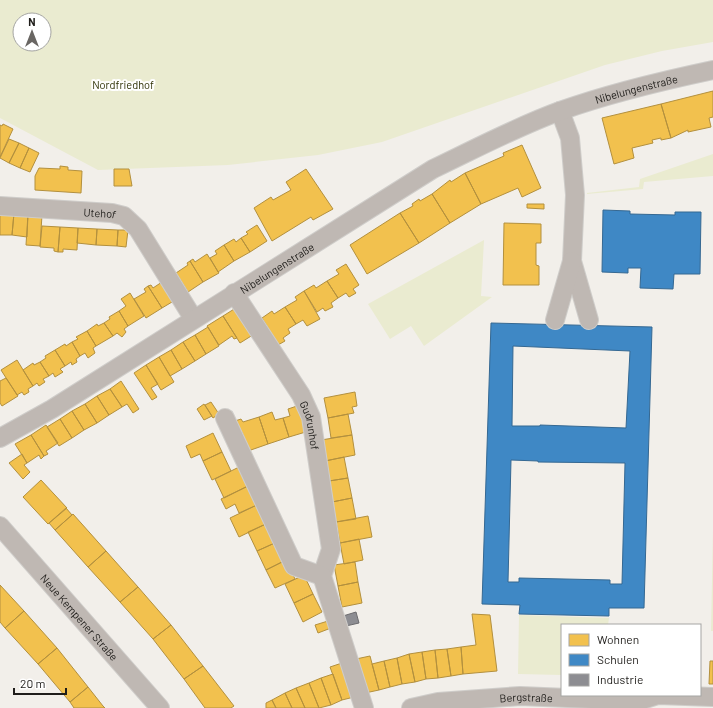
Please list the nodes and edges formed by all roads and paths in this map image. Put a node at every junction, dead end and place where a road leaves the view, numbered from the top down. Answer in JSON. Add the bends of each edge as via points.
{"nodes":[{"id":1,"x":713,"y":70,"type":"edge"},
{"id":2,"x":560,"y":111,"type":"junction"},
{"id":3,"x":0,"y":206,"type":"edge"},
{"id":4,"x":572,"y":261,"type":"junction"},
{"id":5,"x":234,"y":293,"type":"junction"},
{"id":6,"x":193,"y":318,"type":"junction"},
{"id":7,"x":555,"y":320,"type":"dead end"},
{"id":8,"x":589,"y":320,"type":"dead end"},
{"id":9,"x":225,"y":418,"type":"dead end"},
{"id":10,"x":0,"y":438,"type":"edge"},
{"id":11,"x":0,"y":526,"type":"edge"},
{"id":12,"x":322,"y":576,"type":"junction"},
{"id":13,"x":655,"y":696,"type":"edge"},
{"id":14,"x":658,"y":696,"type":"edge"},
{"id":15,"x":686,"y":696,"type":"edge"},
{"id":16,"x":713,"y":697,"type":"edge"},
{"id":17,"x":160,"y":708,"type":"edge"},
{"id":18,"x":364,"y":708,"type":"edge"},
{"id":19,"x":411,"y":708,"type":"edge"},
{"id":20,"x":658,"y":708,"type":"edge"}],
"edges":[{"from":1,"to":2,"type":"street","name":"Nibelungenstraße","via":[[638,86]]},
{"from":2,"to":4,"type":"street","via":[[570,138],[571,150],[574,195]]},
{"from":2,"to":5,"type":"street","name":"Nibelungenstraße","via":[[433,169]]},
{"from":3,"to":6,"type":"street","name":"Utehof","via":[[112,213],[124,216],[138,229]]},
{"from":4,"to":7,"type":"street"},
{"from":4,"to":8,"type":"street"},
{"from":5,"to":6,"type":"street","name":"Nibelungenstraße"},
{"from":5,"to":12,"type":"street","name":"Gudrunhof","via":[[301,395],[311,417],[331,549]]},
{"from":6,"to":10,"type":"street","name":"Nibelungenstraße","via":[[52,409]]},
{"from":9,"to":12,"type":"street","via":[[294,566]]},
{"from":11,"to":17,"type":"street","name":"Neue Kempener Straße"},
{"from":12,"to":18,"type":"street"},
{"from":13,"to":19,"type":"street","name":"Bergstraße","via":[[639,701],[520,696],[438,702]]},
{"from":14,"to":20,"type":"street"},
{"from":15,"to":16,"type":"street","name":"Bergstraße"}]}
